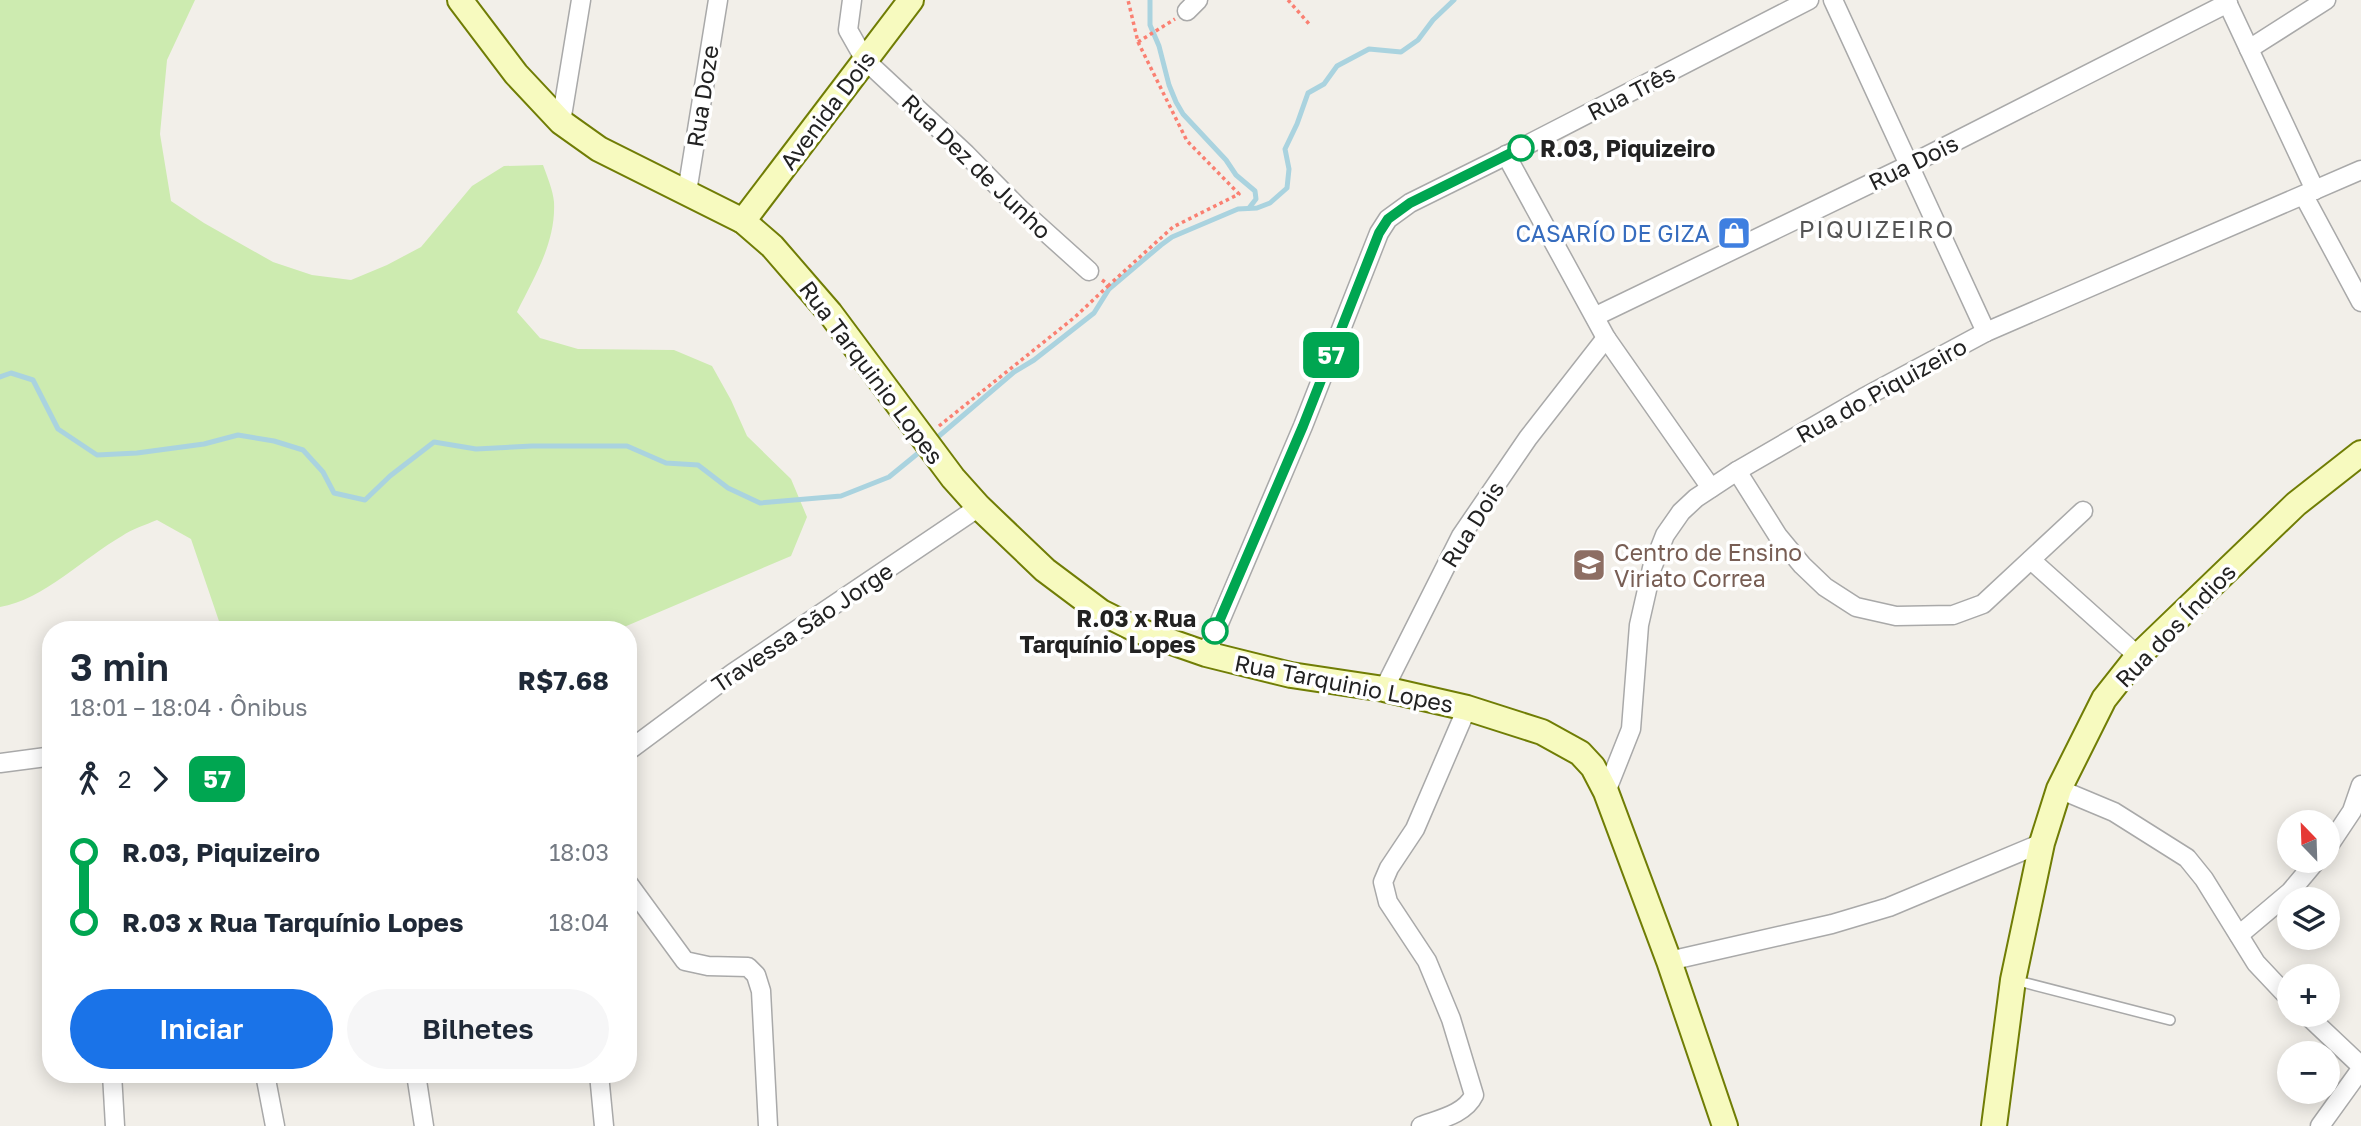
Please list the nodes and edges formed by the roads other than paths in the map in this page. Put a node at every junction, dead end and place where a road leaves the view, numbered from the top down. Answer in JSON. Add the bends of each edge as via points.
{"nodes":[{"id":1,"x":460,"y":0,"type":"edge"},
{"id":2,"x":581,"y":0,"type":"edge"},
{"id":3,"x":718,"y":0,"type":"edge"},
{"id":4,"x":852,"y":0,"type":"edge"},
{"id":5,"x":911,"y":0,"type":"edge"},
{"id":6,"x":1809,"y":0,"type":"edge"},
{"id":7,"x":1833,"y":0,"type":"edge"},
{"id":8,"x":2326,"y":0,"type":"edge"},
{"id":9,"x":2227,"y":2,"type":"edge"},
{"id":10,"x":2249,"y":49,"type":"junction"},
{"id":11,"x":865,"y":60,"type":"junction"},
{"id":12,"x":561,"y":122,"type":"junction"},
{"id":13,"x":1506,"y":155,"type":"junction"},
{"id":14,"x":1909,"y":165,"type":"junction"},
{"id":15,"x":2361,"y":170,"type":"edge"},
{"id":16,"x":687,"y":192,"type":"junction"},
{"id":17,"x":2310,"y":193,"type":"junction"},
{"id":18,"x":743,"y":220,"type":"junction"},
{"id":19,"x":1089,"y":271,"type":"road end"},
{"id":20,"x":2361,"y":302,"type":"edge"},
{"id":21,"x":1596,"y":316,"type":"junction"},
{"id":22,"x":1986,"y":332,"type":"junction"},
{"id":23,"x":1606,"y":338,"type":"junction"},
{"id":24,"x":2361,"y":453,"type":"edge"},
{"id":25,"x":1737,"y":471,"type":"junction"},
{"id":26,"x":1711,"y":488,"type":"junction"},
{"id":27,"x":979,"y":507,"type":"junction"},
{"id":28,"x":2083,"y":511,"type":"dead end"},
{"id":29,"x":2031,"y":561,"type":"junction"},
{"id":30,"x":1206,"y":654,"type":"junction"},
{"id":31,"x":2138,"y":656,"type":"junction"},
{"id":32,"x":1384,"y":689,"type":"junction"},
{"id":33,"x":1467,"y":708,"type":"junction"},
{"id":34,"x":637,"y":744,"type":"edge"},
{"id":35,"x":42,"y":758,"type":"edge"},
{"id":36,"x":0,"y":763,"type":"edge"},
{"id":37,"x":2361,"y":785,"type":"edge"},
{"id":38,"x":2059,"y":789,"type":"junction"},
{"id":39,"x":1606,"y":792,"type":"junction"},
{"id":40,"x":2340,"y":830,"type":"edge"},
{"id":41,"x":2042,"y":843,"type":"junction"},
{"id":42,"x":2306,"y":873,"type":"edge"},
{"id":43,"x":637,"y":896,"type":"edge"},
{"id":44,"x":2239,"y":935,"type":"junction"},
{"id":45,"x":1669,"y":961,"type":"junction"},
{"id":46,"x":2020,"y":981,"type":"junction"},
{"id":47,"x":2277,"y":985,"type":"edge"},
{"id":48,"x":2169,"y":1020,"type":"dead end"},
{"id":49,"x":2319,"y":1027,"type":"edge"},
{"id":50,"x":2361,"y":1068,"type":"edge"},
{"id":51,"x":113,"y":1083,"type":"edge"},
{"id":52,"x":267,"y":1083,"type":"edge"},
{"id":53,"x":417,"y":1083,"type":"edge"},
{"id":54,"x":600,"y":1083,"type":"edge"},
{"id":55,"x":115,"y":1126,"type":"edge"},
{"id":56,"x":275,"y":1126,"type":"edge"},
{"id":57,"x":424,"y":1126,"type":"edge"},
{"id":58,"x":604,"y":1126,"type":"edge"},
{"id":59,"x":768,"y":1126,"type":"edge"},
{"id":60,"x":1421,"y":1126,"type":"edge"},
{"id":61,"x":1726,"y":1126,"type":"edge"},
{"id":62,"x":1994,"y":1126,"type":"edge"},
{"id":63,"x":2320,"y":1126,"type":"edge"}],
"edges":[{"from":1,"to":12,"type":"main road","name":"Rua Tarquinio Lopes","via":[[516,74]]},
{"from":2,"to":12,"type":"street"},
{"from":3,"to":16,"type":"street","name":"Rua Doze"},
{"from":4,"to":11,"type":"street","name":"Rua Dez de Junho","via":[[848,30]]},
{"from":5,"to":11,"type":"main road","name":"Avenida Dois"},
{"from":6,"to":13,"type":"street","name":"Rua Três"},
{"from":7,"to":14,"type":"street"},
{"from":8,"to":10,"type":"street"},
{"from":9,"to":10,"type":"street"},
{"from":9,"to":14,"type":"street","name":"Rua Dois"},
{"from":10,"to":17,"type":"street"},
{"from":11,"to":18,"type":"main road","name":"Avenida Dois"},
{"from":11,"to":19,"type":"street","name":"Rua Dez de Junho"},
{"from":12,"to":16,"type":"main road","name":"Rua Tarquinio Lopes","via":[[599,149]]},
{"from":13,"to":21,"type":"street"},
{"from":13,"to":30,"type":"street","name":"Rua Três","via":[[1410,203],[1388,219],[1379,233]]},
{"from":14,"to":21,"type":"street","name":"Rua Dois"},
{"from":14,"to":22,"type":"street"},
{"from":15,"to":17,"type":"street","name":"Rua do Piquizeiro"},
{"from":16,"to":18,"type":"main road","name":"Rua Tarquinio Lopes"},
{"from":17,"to":20,"type":"street"},
{"from":17,"to":22,"type":"street","name":"Rua do Piquizeiro"},
{"from":18,"to":27,"type":"main road","name":"Rua Tarquinio Lopes","via":[[830,313]]},
{"from":21,"to":23,"type":"street"},
{"from":22,"to":25,"type":"street","name":"Rua do Piquizeiro"},
{"from":23,"to":26,"type":"street"},
{"from":23,"to":32,"type":"street","name":"Rua Dois","via":[[1528,438],[1461,536]]},
{"from":24,"to":31,"type":"main road","name":"Rua dos Índios","via":[[2297,504]]},
{"from":25,"to":26,"type":"street","name":"Rua do Piquizeiro"},
{"from":25,"to":29,"type":"street","via":[[1802,565],[1856,607],[1896,616],[1953,615],[1983,604]]},
{"from":26,"to":39,"type":"street","name":"Rua do Piquizeiro","via":[[1682,512],[1665,535],[1653,568],[1639,625],[1631,729]]},
{"from":27,"to":30,"type":"main road","name":"Rua Tarquinio Lopes","via":[[1045,570],[1101,612]]},
{"from":27,"to":34,"type":"street","name":"Travessa São Jorge","via":[[733,673]]},
{"from":28,"to":29,"type":"street"},
{"from":29,"to":31,"type":"street"},
{"from":30,"to":32,"type":"main road","name":"Rua Tarquinio Lopes","via":[[1291,675]]},
{"from":31,"to":38,"type":"main road","name":"Rua dos Índios","via":[[2104,699]]},
{"from":32,"to":33,"type":"main road","name":"Rua Tarquinio Lopes"},
{"from":33,"to":39,"type":"main road","name":"Rua Tarquinio Lopes","via":[[1563,742],[1593,767]]},
{"from":33,"to":60,"type":"street","via":[[1415,830],[1383,882],[1388,902],[1426,961],[1451,1019],[1474,1096],[1459,1111]]},
{"from":35,"to":36,"type":"street"},
{"from":37,"to":40,"type":"street","via":[[2353,811]]},
{"from":38,"to":41,"type":"main road","name":"Rua dos Índios"},
{"from":38,"to":44,"type":"street","via":[[2114,811],[2187,858]]},
{"from":39,"to":45,"type":"main road","name":"Rua Tarquinio Lopes"},
{"from":41,"to":45,"type":"street","via":[[1889,907]]},
{"from":41,"to":46,"type":"main road","name":"Rua dos Índios"},
{"from":42,"to":44,"type":"street"},
{"from":43,"to":59,"type":"street","via":[[685,961],[741,965],[755,975],[761,991]]},
{"from":44,"to":47,"type":"street"},
{"from":45,"to":61,"type":"main road","name":"Rua Tarquinio Lopes"},
{"from":46,"to":48,"type":"lane"},
{"from":46,"to":62,"type":"main road","name":"Rua dos Índios"},
{"from":49,"to":50,"type":"street"},
{"from":50,"to":63,"type":"street"},
{"from":51,"to":55,"type":"street"},
{"from":52,"to":56,"type":"street"},
{"from":53,"to":57,"type":"street"},
{"from":54,"to":58,"type":"street"}]}
